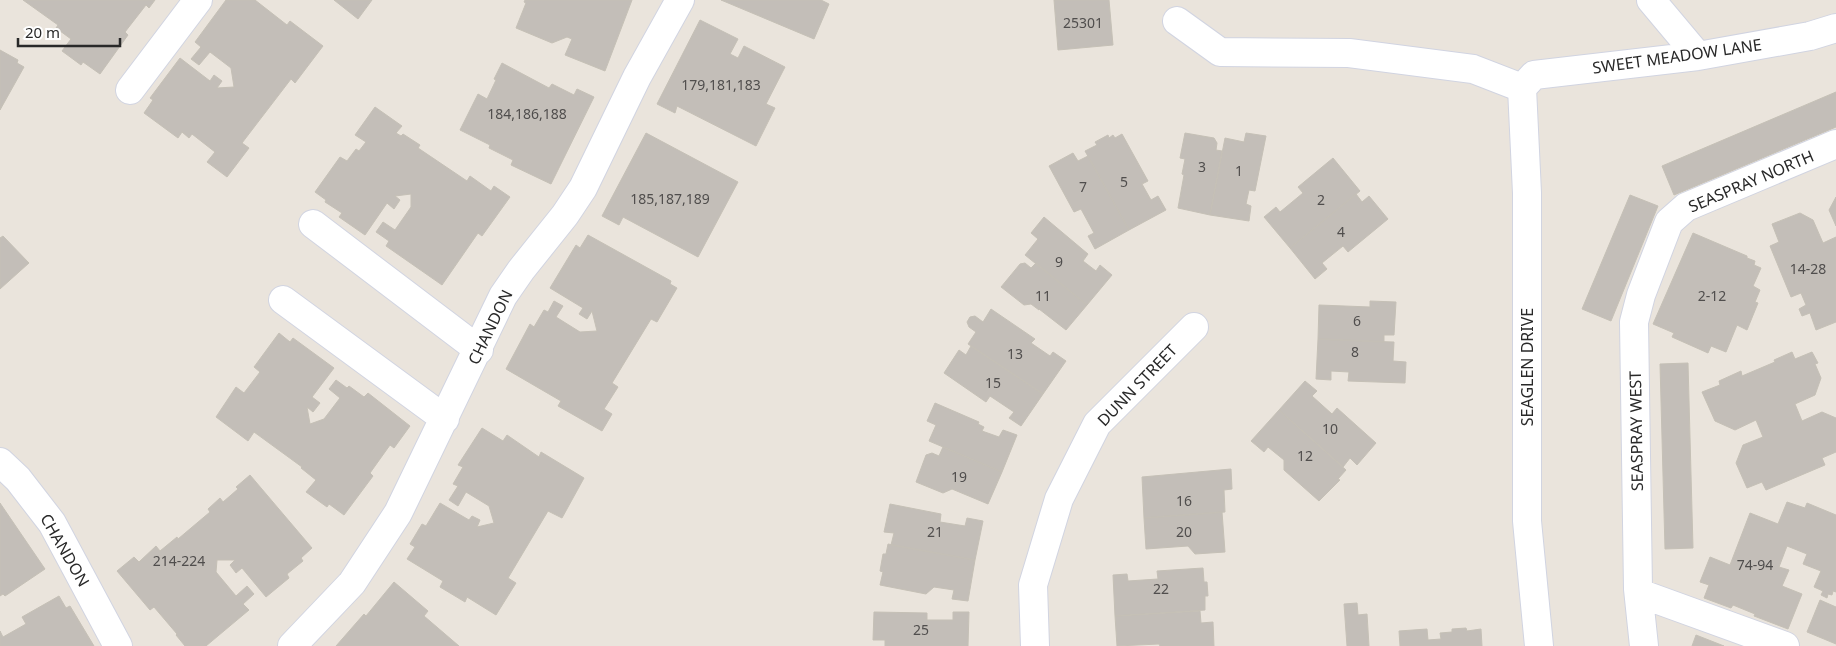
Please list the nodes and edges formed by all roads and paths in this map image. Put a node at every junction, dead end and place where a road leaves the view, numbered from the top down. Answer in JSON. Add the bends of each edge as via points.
{"nodes":[{"id":1,"x":198,"y":0,"type":"edge"},
{"id":2,"x":680,"y":0,"type":"edge"},
{"id":3,"x":1651,"y":0,"type":"edge"},
{"id":4,"x":1177,"y":21,"type":"dead end"},
{"id":5,"x":1836,"y":28,"type":"edge"},
{"id":6,"x":1698,"y":56,"type":"junction"},
{"id":7,"x":1522,"y":88,"type":"junction"},
{"id":8,"x":130,"y":90,"type":"dead end"},
{"id":9,"x":1836,"y":144,"type":"edge"},
{"id":10,"x":1670,"y":222,"type":"joint"},
{"id":11,"x":313,"y":224,"type":"dead end"},
{"id":12,"x":283,"y":300,"type":"dead end"},
{"id":13,"x":1194,"y":327,"type":"dead end"},
{"id":14,"x":479,"y":350,"type":"junction"},
{"id":15,"x":445,"y":419,"type":"junction"},
{"id":16,"x":0,"y":462,"type":"edge"},
{"id":17,"x":1640,"y":593,"type":"junction"},
{"id":18,"x":118,"y":646,"type":"edge"},
{"id":19,"x":292,"y":646,"type":"edge"},
{"id":20,"x":1035,"y":646,"type":"edge"},
{"id":21,"x":1539,"y":646,"type":"edge"},
{"id":22,"x":1644,"y":646,"type":"edge"},
{"id":23,"x":1785,"y":646,"type":"edge"}],
"edges":[{"from":1,"to":8,"type":"street"},
{"from":2,"to":14,"type":"street","name":"CHANDON","via":[[637,77],[583,188],[504,296]]},
{"from":3,"to":6,"type":"street"},
{"from":4,"to":7,"type":"street","via":[[1220,52],[1368,56],[1473,69]]},
{"from":5,"to":6,"type":"street","name":"SWEET MEADOW LANE","via":[[1810,36]]},
{"from":6,"to":7,"type":"street","name":"SWEET MEADOW LANE","via":[[1534,75]]},
{"from":7,"to":21,"type":"street","name":"SEAGLEN DRIVE","via":[[1527,193],[1527,521]]},
{"from":9,"to":10,"type":"street","name":"SEASPRAY NORTH","via":[[1686,207]]},
{"from":10,"to":17,"type":"street","name":"SEASPRAY WEST","via":[[1640,295],[1634,322]]},
{"from":11,"to":14,"type":"street"},
{"from":12,"to":15,"type":"street"},
{"from":13,"to":20,"type":"street","name":"DUNN STREET","via":[[1097,424],[1059,499],[1033,585]]},
{"from":14,"to":15,"type":"street","name":"CHANDON"},
{"from":15,"to":19,"type":"street","name":"CHANDON","via":[[398,513],[352,583]]},
{"from":16,"to":18,"type":"street","name":"CHANDON","via":[[18,479],[52,523]]},
{"from":17,"to":22,"type":"street","name":"SEASPRAY WEST"},
{"from":17,"to":23,"type":"street"}]}
